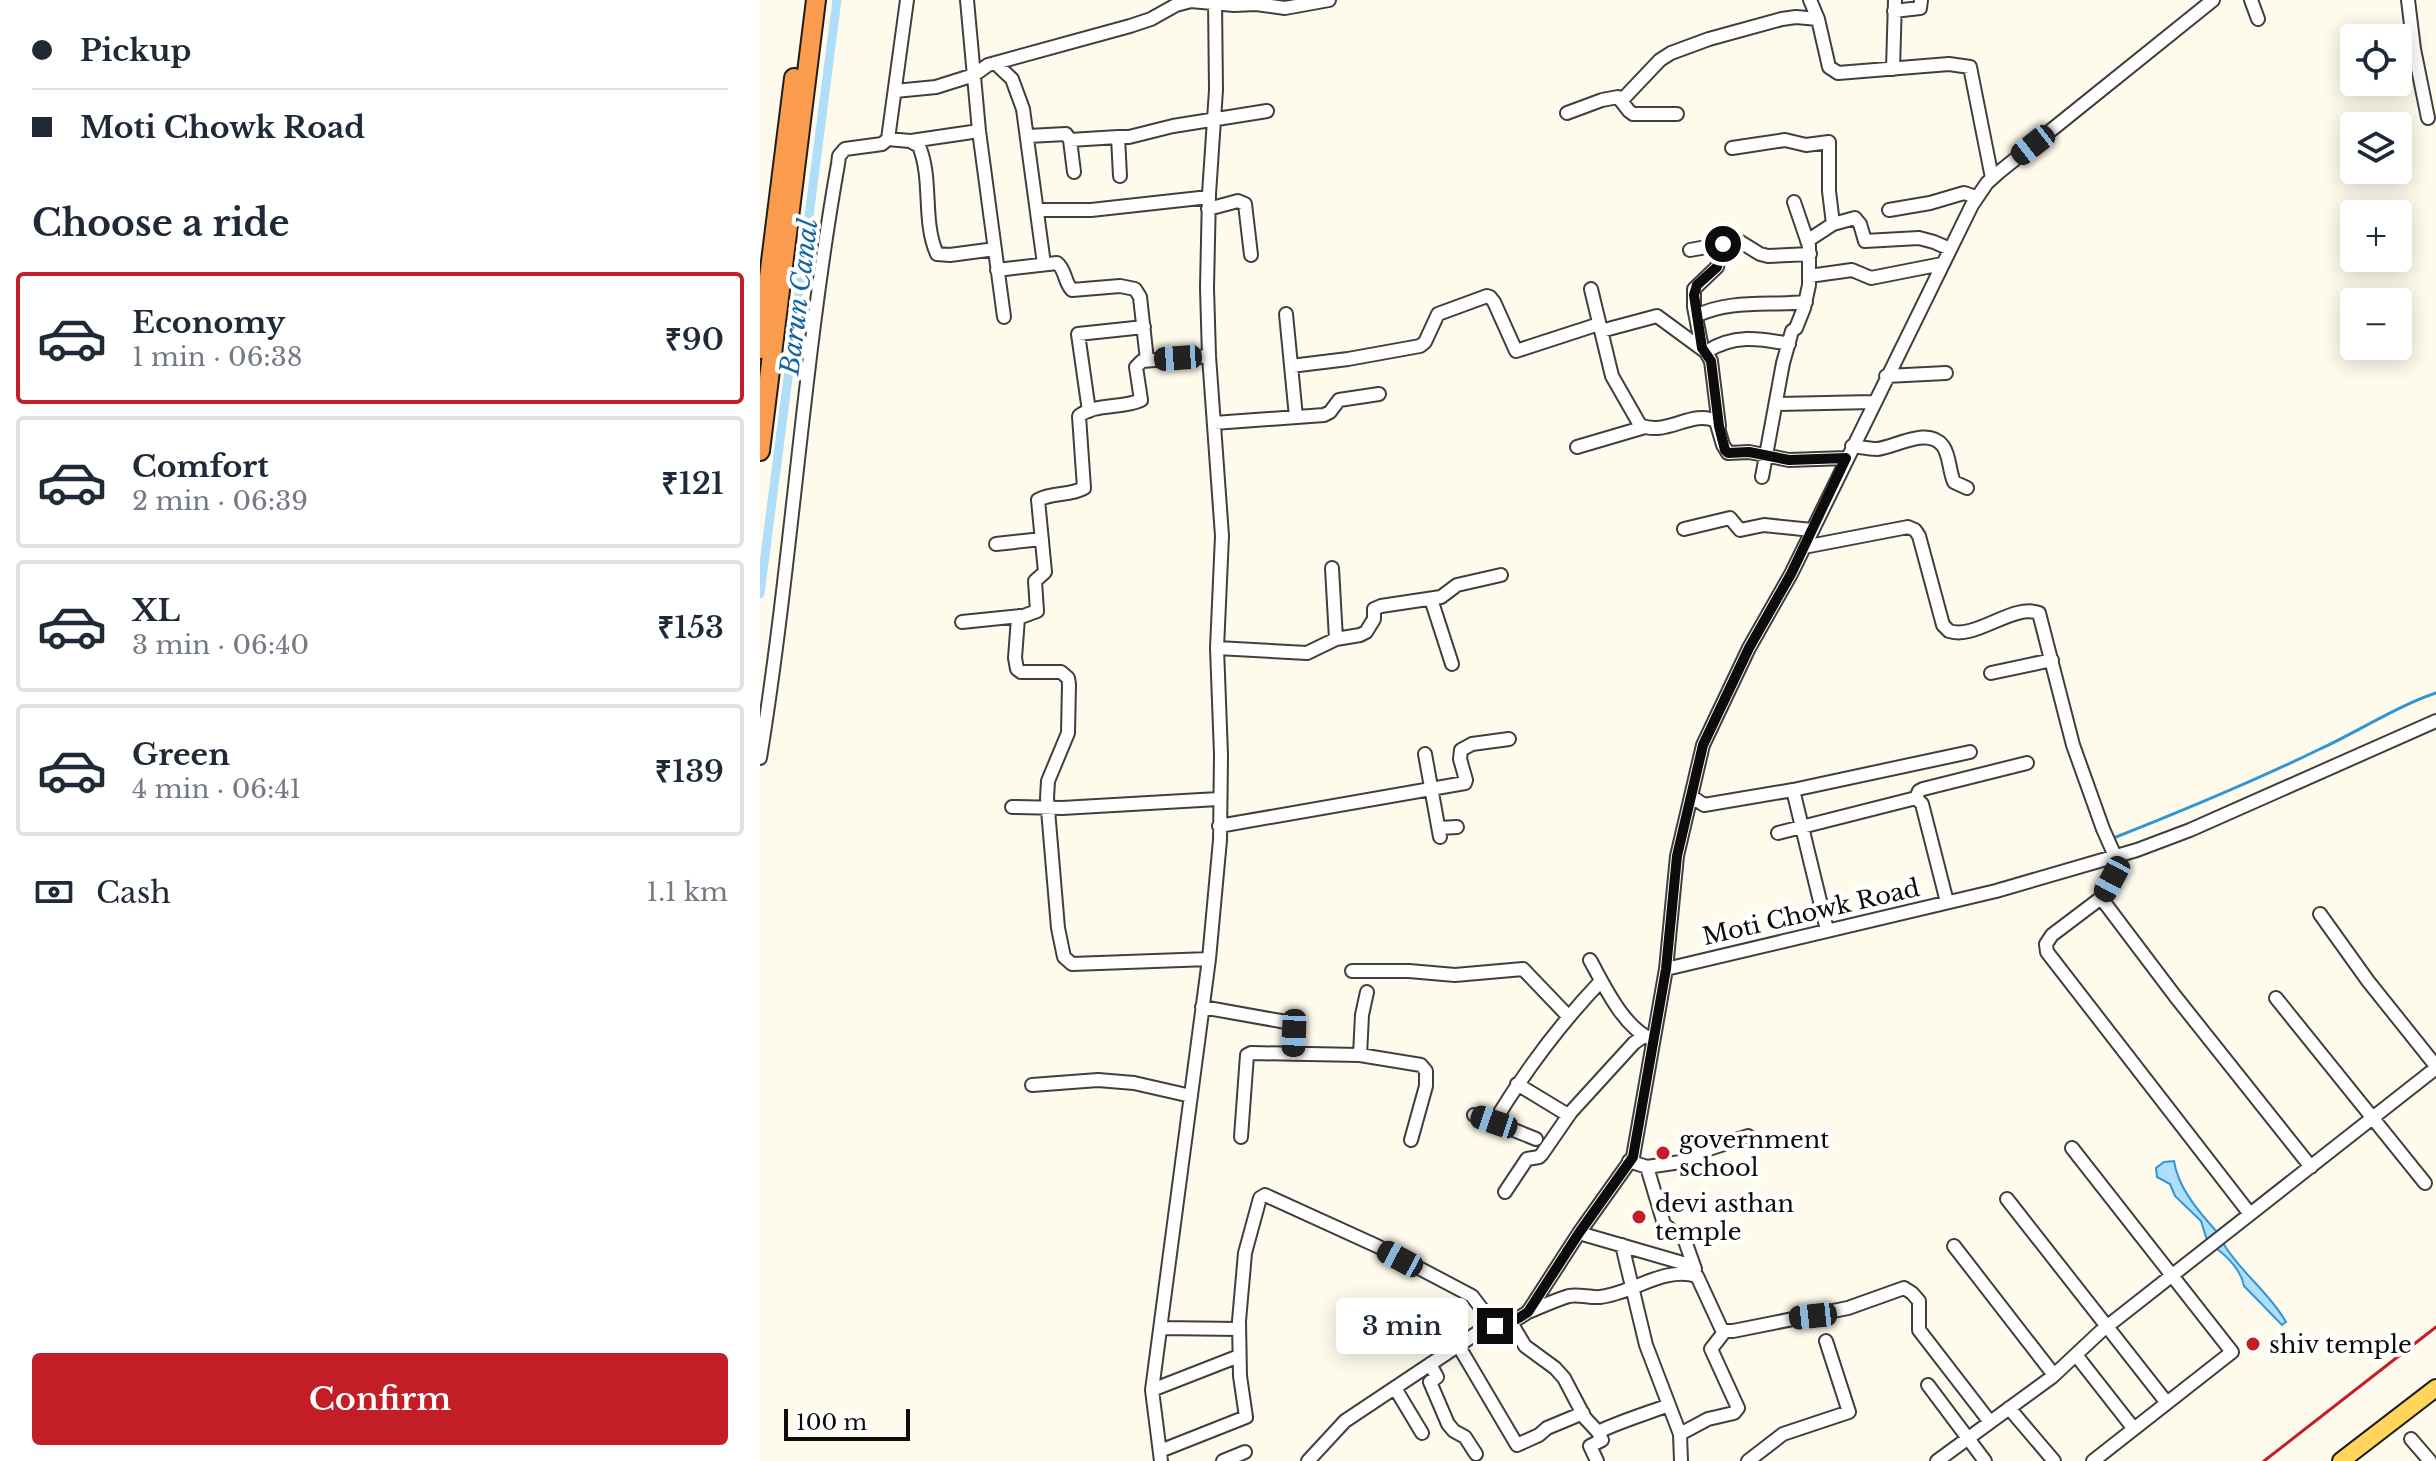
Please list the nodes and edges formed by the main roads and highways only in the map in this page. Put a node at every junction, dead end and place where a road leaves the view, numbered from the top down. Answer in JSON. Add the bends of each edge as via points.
{"nodes":[{"id":1,"x":805,"y":0,"type":"edge"},
{"id":2,"x":816,"y":0,"type":"edge"},
{"id":3,"x":760,"y":349,"type":"edge"},
{"id":4,"x":760,"y":451,"type":"edge"},
{"id":5,"x":2436,"y":1388,"type":"edge"},
{"id":6,"x":2341,"y":1461,"type":"edge"}],
"edges":[{"from":1,"to":3,"type":"highway"},
{"from":2,"to":4,"type":"highway"},
{"from":5,"to":6,"type":"main road"}]}
